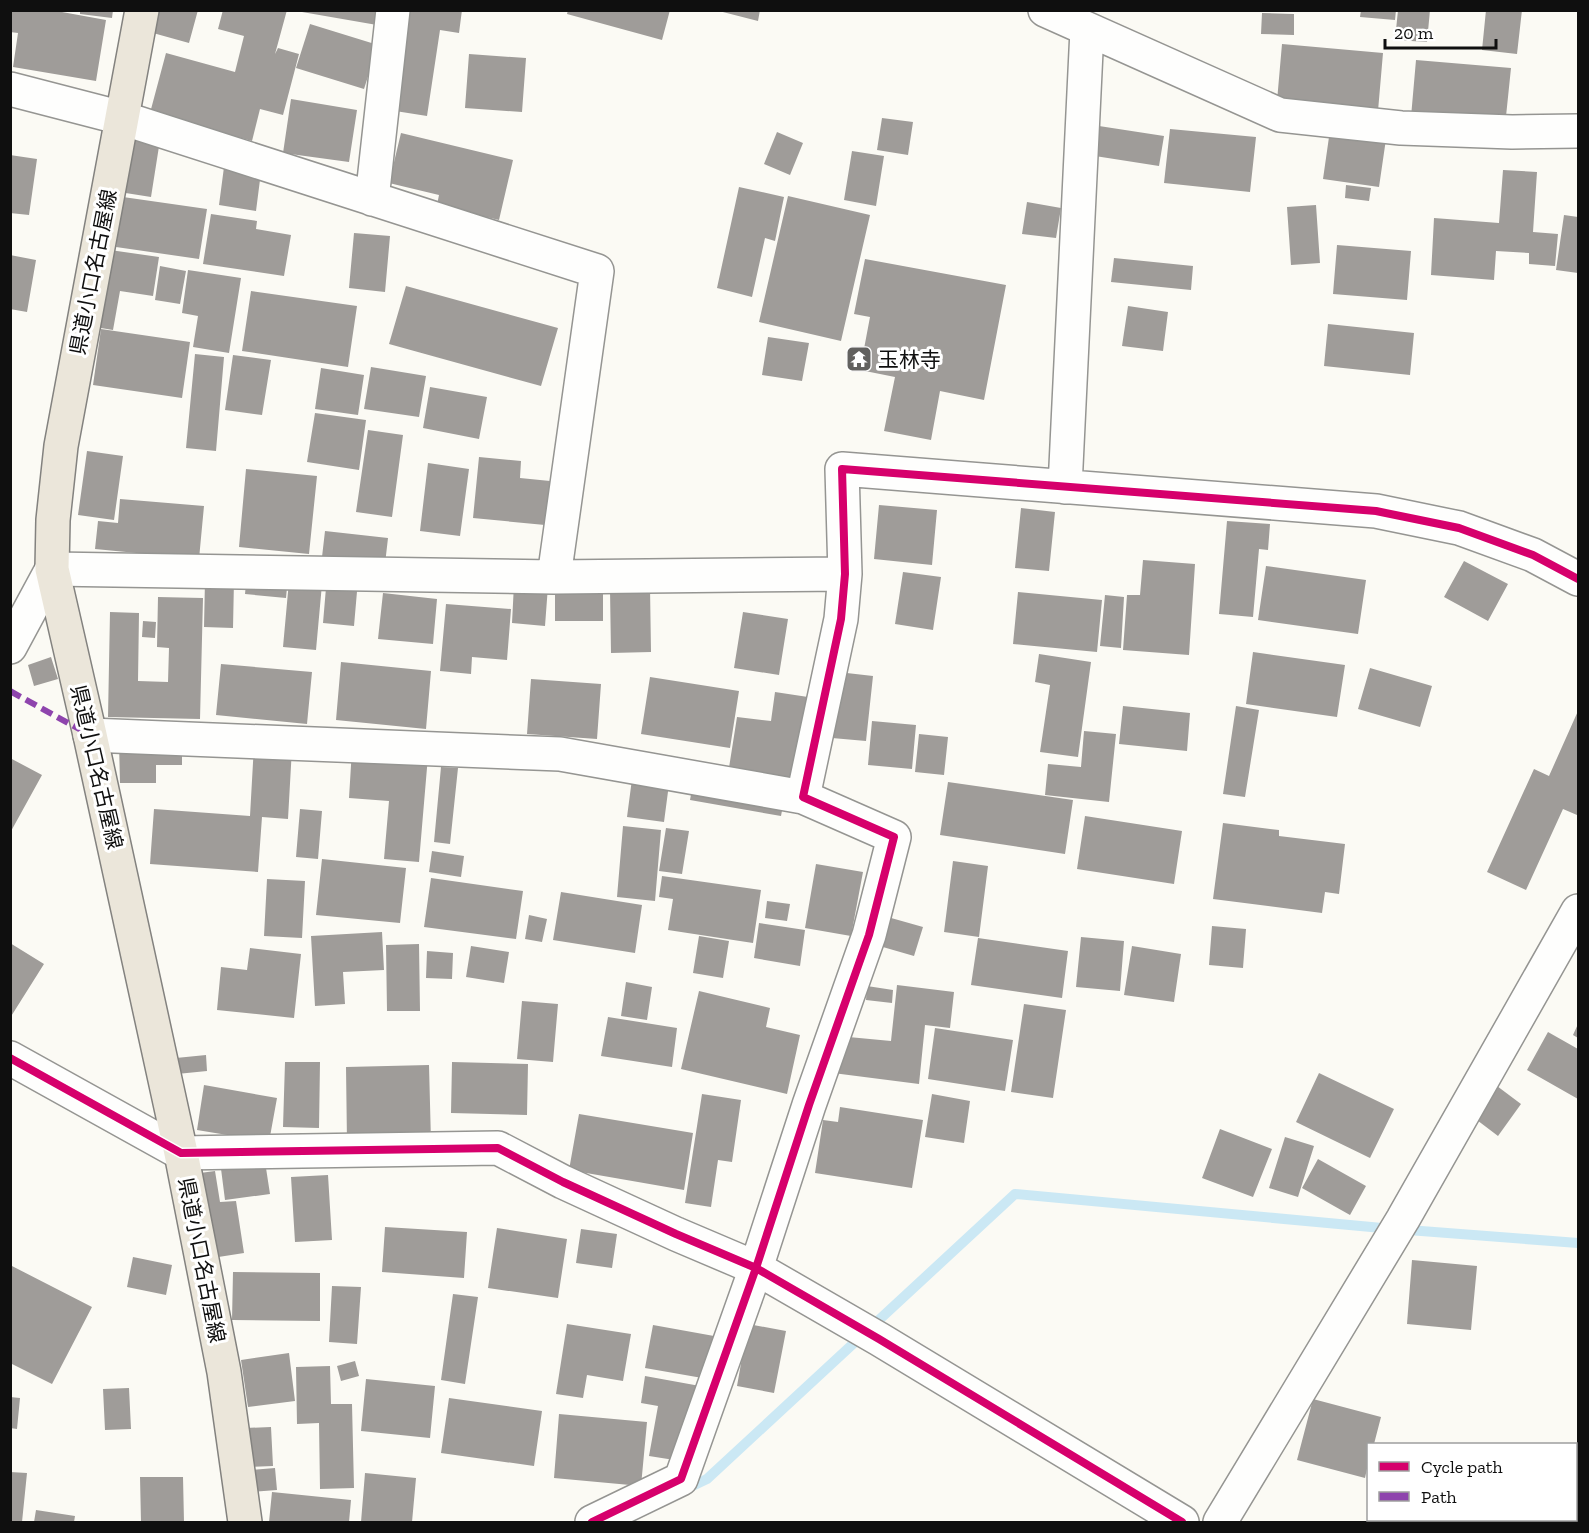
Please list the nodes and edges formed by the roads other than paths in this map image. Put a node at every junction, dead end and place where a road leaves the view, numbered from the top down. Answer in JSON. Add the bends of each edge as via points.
{"nodes":[{"id":1,"x":142,"y":10,"type":"edge"},
{"id":2,"x":393,"y":10,"type":"edge"},
{"id":3,"x":1045,"y":10,"type":"edge"},
{"id":4,"x":1087,"y":30,"type":"junction"},
{"id":5,"x":10,"y":89,"type":"edge"},
{"id":6,"x":122,"y":118,"type":"junction"},
{"id":7,"x":1578,"y":131,"type":"edge"},
{"id":8,"x":372,"y":199,"type":"junction"},
{"id":9,"x":1065,"y":487,"type":"junction"},
{"id":10,"x":52,"y":569,"type":"junction"},
{"id":11,"x":845,"y":574,"type":"junction"},
{"id":12,"x":554,"y":577,"type":"junction"},
{"id":13,"x":1578,"y":579,"type":"edge"},
{"id":14,"x":10,"y":647,"type":"edge"},
{"id":15,"x":90,"y":735,"type":"junction"},
{"id":16,"x":802,"y":797,"type":"junction"},
{"id":17,"x":1578,"y":911,"type":"edge"},
{"id":18,"x":10,"y":1058,"type":"edge"},
{"id":19,"x":181,"y":1153,"type":"junction"},
{"id":20,"x":756,"y":1268,"type":"junction"},
{"id":21,"x":245,"y":1522,"type":"edge"},
{"id":22,"x":592,"y":1522,"type":"edge"},
{"id":23,"x":1182,"y":1522,"type":"edge"},
{"id":24,"x":1220,"y":1522,"type":"edge"}],
"edges":[{"from":1,"to":6,"type":"main road","name":"県道小口名古屋線"},
{"from":2,"to":8,"type":"street"},
{"from":3,"to":4,"type":"street"},
{"from":4,"to":7,"type":"street","via":[[1280,115],[1401,128]]},
{"from":4,"to":9,"type":"street"},
{"from":5,"to":6,"type":"street"},
{"from":6,"to":8,"type":"street"},
{"from":6,"to":10,"type":"main road","name":"県道小口名古屋線","via":[[61,446],[52,520]]},
{"from":8,"to":12,"type":"street","via":[[597,271]]},
{"from":9,"to":11,"type":"street","via":[[842,469]]},
{"from":9,"to":13,"type":"street","via":[[1376,511],[1459,528],[1533,555]]},
{"from":10,"to":12,"type":"street"},
{"from":10,"to":14,"type":"street"},
{"from":10,"to":15,"type":"main road","name":"県道小口名古屋線"},
{"from":11,"to":12,"type":"street"},
{"from":11,"to":16,"type":"street","via":[[841,619]]},
{"from":15,"to":16,"type":"street","via":[[560,754]]},
{"from":15,"to":19,"type":"main road","name":"県道小口名古屋線"},
{"from":16,"to":20,"type":"street","via":[[894,837],[869,935]]},
{"from":17,"to":24,"type":"street","via":[[1403,1219]]},
{"from":18,"to":19,"type":"street"},
{"from":19,"to":20,"type":"street","via":[[498,1148],[655,1225]]},
{"from":19,"to":21,"type":"main road","name":"県道小口名古屋線","via":[[224,1372]]},
{"from":20,"to":22,"type":"street","via":[[681,1479]]},
{"from":20,"to":23,"type":"street"}]}
